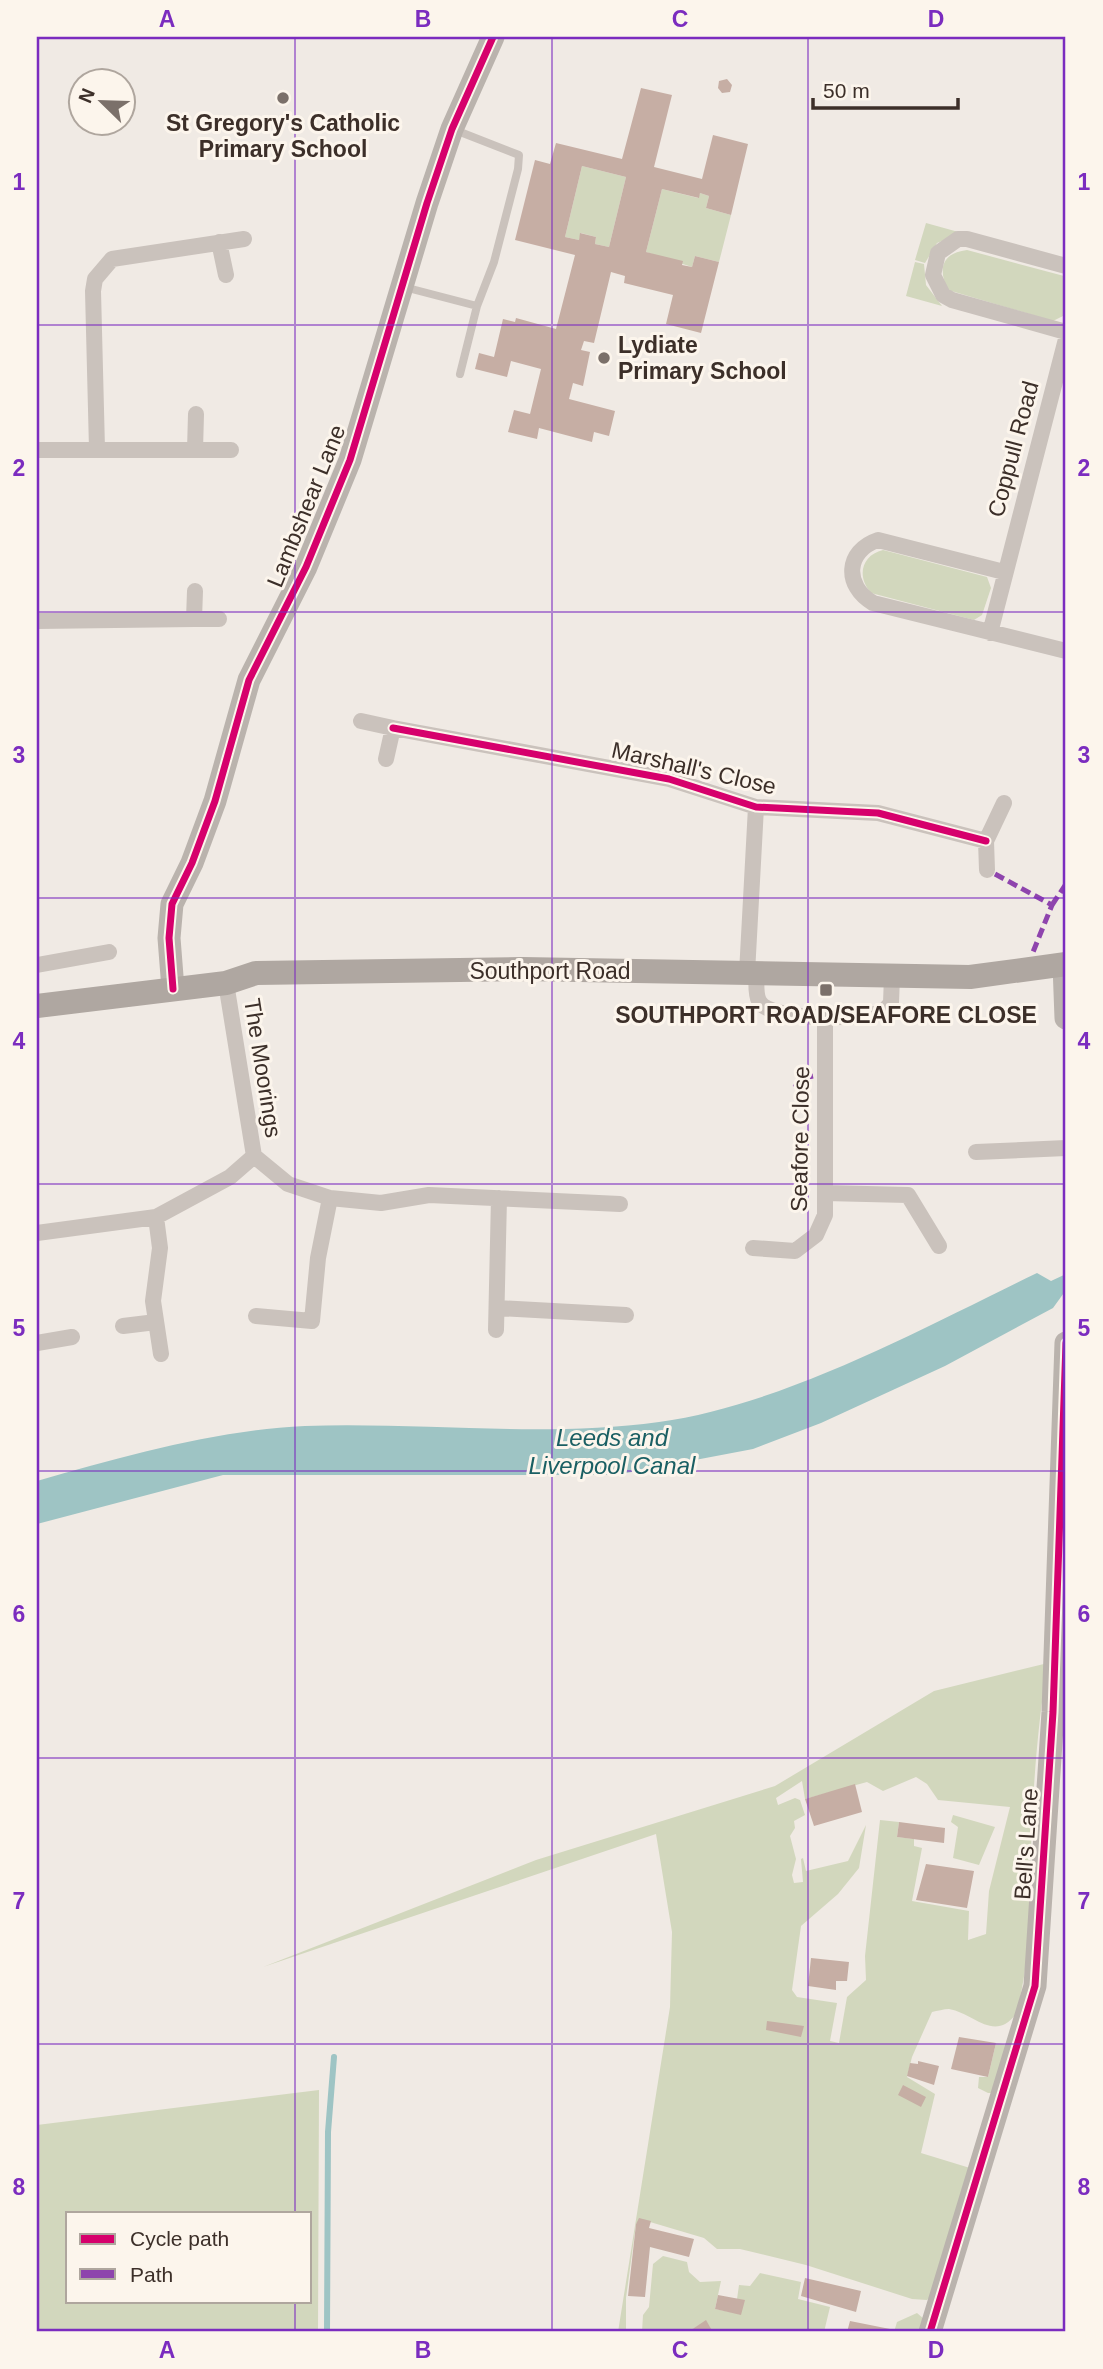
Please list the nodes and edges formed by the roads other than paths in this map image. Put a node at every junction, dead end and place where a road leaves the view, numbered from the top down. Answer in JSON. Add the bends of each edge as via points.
{"nodes":[{"id":1,"x":493,"y":37,"type":"edge"},
{"id":2,"x":452,"y":129,"type":"junction"},
{"id":3,"x":244,"y":239,"type":"dead end"},
{"id":4,"x":219,"y":242,"type":"junction"},
{"id":5,"x":1066,"y":266,"type":"edge"},
{"id":6,"x":226,"y":275,"type":"dead end"},
{"id":7,"x":400,"y":285,"type":"junction"},
{"id":8,"x":477,"y":306,"type":"junction"},
{"id":9,"x":1066,"y":332,"type":"edge"},
{"id":10,"x":1066,"y":339,"type":"edge"},
{"id":11,"x":460,"y":374,"type":"dead end"},
{"id":12,"x":196,"y":415,"type":"dead end"},
{"id":13,"x":97,"y":449,"type":"junction"},
{"id":14,"x":37,"y":450,"type":"edge"},
{"id":15,"x":195,"y":450,"type":"junction"},
{"id":16,"x":231,"y":450,"type":"dead end"},
{"id":17,"x":1004,"y":572,"type":"junction"},
{"id":18,"x":195,"y":591,"type":"dead end"},
{"id":19,"x":194,"y":619,"type":"junction"},
{"id":20,"x":219,"y":619,"type":"dead end"},
{"id":21,"x":37,"y":621,"type":"edge"},
{"id":22,"x":989,"y":633,"type":"junction"},
{"id":23,"x":1066,"y":651,"type":"edge"},
{"id":24,"x":361,"y":721,"type":"dead end"},
{"id":25,"x":393,"y":729,"type":"junction"},
{"id":26,"x":386,"y":759,"type":"dead end"},
{"id":27,"x":1004,"y":803,"type":"dead end"},
{"id":28,"x":756,"y":807,"type":"junction"},
{"id":29,"x":986,"y":841,"type":"junction"},
{"id":30,"x":987,"y":870,"type":"dead end"},
{"id":31,"x":109,"y":952,"type":"dead end"},
{"id":32,"x":37,"y":965,"type":"edge"},
{"id":33,"x":1065,"y":965,"type":"edge"},
{"id":34,"x":752,"y":973,"type":"junction"},
{"id":35,"x":892,"y":975,"type":"junction"},
{"id":36,"x":226,"y":983,"type":"junction"},
{"id":37,"x":173,"y":989,"type":"junction"},
{"id":38,"x":37,"y":1006,"type":"edge"},
{"id":39,"x":825,"y":1018,"type":"junction"},
{"id":40,"x":1066,"y":1018,"type":"edge"},
{"id":41,"x":1066,"y":1148,"type":"edge"},
{"id":42,"x":976,"y":1152,"type":"dead end"},
{"id":43,"x":254,"y":1156,"type":"junction"},
{"id":44,"x":825,"y":1193,"type":"junction"},
{"id":45,"x":330,"y":1198,"type":"junction"},
{"id":46,"x":499,"y":1198,"type":"junction"},
{"id":47,"x":621,"y":1204,"type":"dead end"},
{"id":48,"x":156,"y":1217,"type":"junction"},
{"id":49,"x":37,"y":1233,"type":"edge"},
{"id":50,"x":939,"y":1246,"type":"dead end"},
{"id":51,"x":753,"y":1248,"type":"dead end"},
{"id":52,"x":497,"y":1308,"type":"junction"},
{"id":53,"x":626,"y":1315,"type":"dead end"},
{"id":54,"x":256,"y":1316,"type":"dead end"},
{"id":55,"x":156,"y":1322,"type":"junction"},
{"id":56,"x":123,"y":1326,"type":"dead end"},
{"id":57,"x":496,"y":1330,"type":"dead end"},
{"id":58,"x":72,"y":1337,"type":"dead end"},
{"id":59,"x":37,"y":1343,"type":"edge"},
{"id":60,"x":1066,"y":1343,"type":"edge"},
{"id":61,"x":160,"y":1354,"type":"dead end"},
{"id":62,"x":930,"y":2332,"type":"edge"}],
"edges":[{"from":1,"to":2,"type":"street","name":"Lambshear Lane"},
{"from":2,"to":7,"type":"street","name":"Lambshear Lane"},
{"from":2,"to":8,"type":"lane","via":[[519,155],[497,250]]},
{"from":3,"to":4,"type":"street"},
{"from":4,"to":6,"type":"street"},
{"from":4,"to":13,"type":"street","via":[[111,259],[95,279]]},
{"from":5,"to":9,"type":"street","via":[[958,239],[938,253],[933,275],[943,295],[952,300]]},
{"from":7,"to":8,"type":"lane"},
{"from":7,"to":37,"type":"street","name":"Lambshear Lane","via":[[350,460],[306,567],[249,680],[215,801],[172,904]]},
{"from":8,"to":11,"type":"lane"},
{"from":10,"to":17,"type":"street","name":"Coppull Road"},
{"from":12,"to":15,"type":"street"},
{"from":13,"to":14,"type":"street"},
{"from":13,"to":15,"type":"street"},
{"from":15,"to":16,"type":"street"},
{"from":17,"to":22,"type":"street","name":"Coppull Road"},
{"from":17,"to":22,"type":"street","via":[[887,540],[862,548],[852,564],[853,583],[873,603]]},
{"from":18,"to":19,"type":"street"},
{"from":19,"to":20,"type":"street"},
{"from":19,"to":21,"type":"street"},
{"from":22,"to":23,"type":"street"},
{"from":24,"to":25,"type":"street","name":"Marshall's Close"},
{"from":25,"to":26,"type":"street"},
{"from":25,"to":28,"type":"street","name":"Marshall's Close","via":[[669,779]]},
{"from":27,"to":29,"type":"street"},
{"from":28,"to":29,"type":"street","name":"Marshall's Close","via":[[878,813]]},
{"from":28,"to":34,"type":"street","name":"Marshall's Close"},
{"from":29,"to":30,"type":"street"},
{"from":31,"to":32,"type":"street"},
{"from":33,"to":35,"type":"main road","name":"Southport Road","via":[[970,977]]},
{"from":33,"to":40,"type":"street"},
{"from":34,"to":35,"type":"main road","name":"Southport Road"},
{"from":34,"to":36,"type":"main road","name":"Southport Road","via":[[522,969],[256,973]]},
{"from":34,"to":39,"type":"street","via":[[762,1005],[777,1012]]},
{"from":35,"to":39,"type":"street","via":[[891,1003],[883,1012]]},
{"from":36,"to":37,"type":"main road","name":"Southport Road"},
{"from":36,"to":43,"type":"street","name":"The Moorings"},
{"from":37,"to":38,"type":"main road","name":"Southport Road"},
{"from":39,"to":44,"type":"street","name":"Seafore Close"},
{"from":41,"to":42,"type":"street"},
{"from":43,"to":45,"type":"street","name":"The Moorings","via":[[288,1184]]},
{"from":43,"to":48,"type":"street","via":[[230,1177]]},
{"from":44,"to":50,"type":"street","via":[[908,1195]]},
{"from":44,"to":51,"type":"street","name":"Seafore Close","via":[[825,1215],[816,1235],[795,1251]]},
{"from":45,"to":46,"type":"street","name":"The Moorings","via":[[381,1203],[429,1195]]},
{"from":45,"to":54,"type":"street","via":[[312,1321]]},
{"from":46,"to":47,"type":"street","name":"The Moorings"},
{"from":46,"to":52,"type":"street"},
{"from":48,"to":49,"type":"street"},
{"from":48,"to":55,"type":"street","via":[[160,1248],[153,1301]]},
{"from":52,"to":53,"type":"street"},
{"from":52,"to":57,"type":"street"},
{"from":55,"to":56,"type":"street"},
{"from":55,"to":61,"type":"street"},
{"from":58,"to":59,"type":"street"},
{"from":60,"to":62,"type":"street","name":"Bell's Lane","via":[[1052,1738],[1035,1986]]}]}
